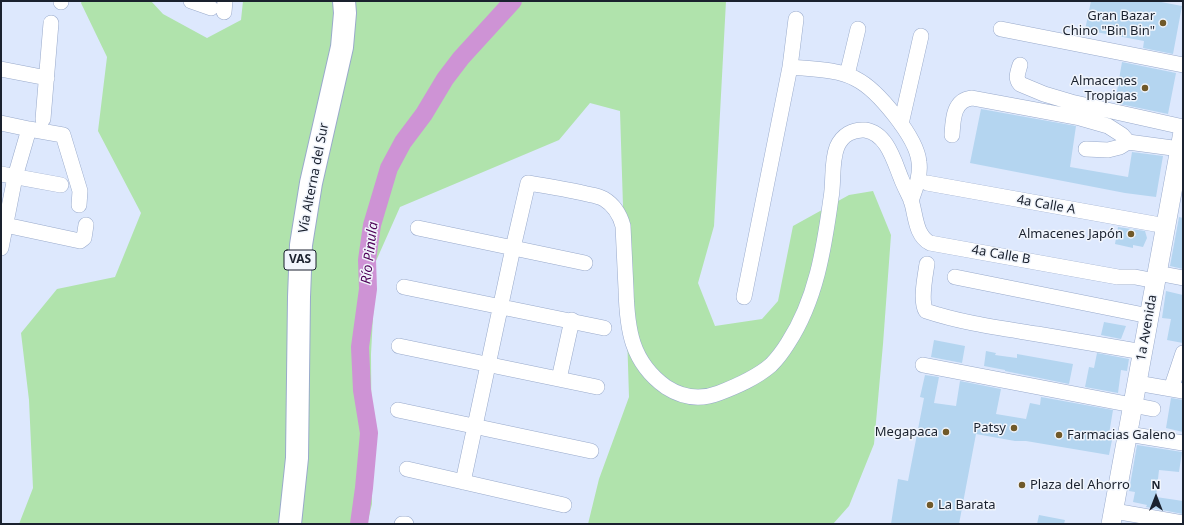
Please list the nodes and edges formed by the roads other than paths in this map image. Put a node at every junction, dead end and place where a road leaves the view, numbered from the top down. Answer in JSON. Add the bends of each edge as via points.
{"nodes":[{"id":1,"x":190,"y":1,"type":"edge"},
{"id":2,"x":332,"y":1,"type":"edge"},
{"id":3,"x":344,"y":1,"type":"edge"},
{"id":4,"x":220,"y":7,"type":"edge"},
{"id":5,"x":796,"y":19,"type":"dead end"},
{"id":6,"x":51,"y":23,"type":"dead end"},
{"id":7,"x":858,"y":29,"type":"dead end"},
{"id":8,"x":1001,"y":29,"type":"dead end"},
{"id":9,"x":921,"y":36,"type":"dead end"},
{"id":10,"x":1020,"y":65,"type":"dead end"},
{"id":11,"x":1183,"y":65,"type":"edge"},
{"id":12,"x":790,"y":67,"type":"junction"},
{"id":13,"x":1,"y":69,"type":"edge"},
{"id":14,"x":847,"y":75,"type":"junction"},
{"id":15,"x":47,"y":78,"type":"junction"},
{"id":16,"x":43,"y":119,"type":"dead end"},
{"id":17,"x":1,"y":123,"type":"edge"},
{"id":18,"x":901,"y":124,"type":"junction"},
{"id":19,"x":1183,"y":127,"type":"edge"},
{"id":20,"x":29,"y":129,"type":"junction"},
{"id":21,"x":952,"y":135,"type":"dead end"},
{"id":22,"x":1181,"y":140,"type":"edge"},
{"id":23,"x":1128,"y":142,"type":"junction"},
{"id":24,"x":1086,"y":149,"type":"dead end"},
{"id":25,"x":8,"y":175,"type":"edge"},
{"id":26,"x":927,"y":183,"type":"dead end"},
{"id":27,"x":61,"y":186,"type":"dead end"},
{"id":28,"x":1178,"y":190,"type":"edge"},
{"id":29,"x":911,"y":201,"type":"junction"},
{"id":30,"x":79,"y":204,"type":"dead end"},
{"id":31,"x":4,"y":225,"type":"edge"},
{"id":32,"x":86,"y":225,"type":"dead end"},
{"id":33,"x":1166,"y":226,"type":"junction"},
{"id":34,"x":418,"y":228,"type":"dead end"},
{"id":35,"x":1,"y":248,"type":"edge"},
{"id":36,"x":513,"y":248,"type":"junction"},
{"id":37,"x":585,"y":263,"type":"dead end"},
{"id":38,"x":927,"y":264,"type":"dead end"},
{"id":39,"x":955,"y":277,"type":"dead end"},
{"id":40,"x":1183,"y":278,"type":"edge"},
{"id":41,"x":1156,"y":281,"type":"junction"},
{"id":42,"x":404,"y":287,"type":"dead end"},
{"id":43,"x":744,"y":297,"type":"dead end"},
{"id":44,"x":500,"y":306,"type":"junction"},
{"id":45,"x":1150,"y":316,"type":"junction"},
{"id":46,"x":572,"y":320,"type":"junction"},
{"id":47,"x":604,"y":328,"type":"dead end"},
{"id":48,"x":399,"y":346,"type":"dead end"},
{"id":49,"x":1143,"y":352,"type":"junction"},
{"id":50,"x":1183,"y":353,"type":"edge"},
{"id":51,"x":488,"y":364,"type":"junction"},
{"id":52,"x":923,"y":365,"type":"dead end"},
{"id":53,"x":559,"y":379,"type":"junction"},
{"id":54,"x":1137,"y":383,"type":"junction"},
{"id":55,"x":597,"y":387,"type":"dead end"},
{"id":56,"x":1177,"y":390,"type":"edge"},
{"id":57,"x":1133,"y":405,"type":"junction"},
{"id":58,"x":1153,"y":409,"type":"dead end"},
{"id":59,"x":398,"y":410,"type":"dead end"},
{"id":60,"x":475,"y":426,"type":"junction"},
{"id":61,"x":1128,"y":434,"type":"junction"},
{"id":62,"x":1183,"y":443,"type":"edge"},
{"id":63,"x":592,"y":451,"type":"dead end"},
{"id":64,"x":407,"y":469,"type":"dead end"},
{"id":65,"x":464,"y":482,"type":"junction"},
{"id":66,"x":564,"y":505,"type":"dead end"},
{"id":67,"x":1113,"y":518,"type":"edge"},
{"id":68,"x":1132,"y":519,"type":"edge"},
{"id":69,"x":1160,"y":522,"type":"edge"},
{"id":70,"x":1183,"y":523,"type":"edge"},
{"id":71,"x":280,"y":524,"type":"edge"},
{"id":72,"x":290,"y":524,"type":"edge"},
{"id":73,"x":402,"y":524,"type":"edge"},
{"id":74,"x":406,"y":524,"type":"edge"}],
"edges":[{"from":1,"to":4,"type":"street"},
{"from":2,"to":71,"type":"highway","name":"Vía Alterna del Sur","number":"VAS","via":[[333,15],[325,76],[299,180],[290,242],[286,296],[285,459]]},
{"from":3,"to":72,"type":"highway","name":"Vía Alterna del Sur","number":"VAS","via":[[342,47],[311,182],[301,244],[296,458]]},
{"from":5,"to":12,"type":"street"},
{"from":6,"to":15,"type":"street"},
{"from":7,"to":14,"type":"street"},
{"from":8,"to":11,"type":"street"},
{"from":9,"to":18,"type":"street"},
{"from":10,"to":19,"type":"street","via":[[1018,82],[1038,92]]},
{"from":12,"to":14,"type":"street"},
{"from":12,"to":43,"type":"street"},
{"from":13,"to":15,"type":"street"},
{"from":14,"to":18,"type":"street","via":[[879,96]]},
{"from":15,"to":16,"type":"street"},
{"from":17,"to":20,"type":"street"},
{"from":18,"to":29,"type":"street","via":[[917,150],[919,163],[918,182]]},
{"from":20,"to":25,"type":"street"},
{"from":20,"to":30,"type":"street","via":[[63,135],[80,191]]},
{"from":21,"to":23,"type":"street","via":[[955,110],[967,99],[972,98],[1080,118],[1112,128]]},
{"from":22,"to":23,"type":"street"},
{"from":22,"to":28,"type":"main road","name":"1a Avenida"},
{"from":23,"to":24,"type":"street","via":[[1108,150]]},
{"from":25,"to":27,"type":"street"},
{"from":25,"to":31,"type":"street"},
{"from":26,"to":33,"type":"street","name":"4a Calle A"},
{"from":28,"to":33,"type":"main road","name":"1a Avenida"},
{"from":29,"to":36,"type":"street","name":"4a Calle B","via":[[890,151],[881,138],[867,130],[857,130],[846,135],[835,156],[831,198],[817,279],[801,322],[781,354],[764,371],[738,386],[703,398],[683,396],[672,391],[650,373],[640,360],[630,335],[627,318],[621,220],[605,200],[571,190],[528,183]]},
{"from":29,"to":41,"type":"street","name":"4a Calle B","via":[[919,231],[930,243],[1118,277],[1132,285]]},
{"from":31,"to":32,"type":"street","via":[[80,241],[84,238]]},
{"from":31,"to":35,"type":"street"},
{"from":33,"to":41,"type":"main road","name":"1a Avenida"},
{"from":34,"to":36,"type":"street"},
{"from":36,"to":37,"type":"street"},
{"from":36,"to":44,"type":"street"},
{"from":38,"to":49,"type":"street","via":[[923,300],[926,311],[999,328]]},
{"from":39,"to":45,"type":"street"},
{"from":40,"to":41,"type":"street","name":"4a Calle B"},
{"from":41,"to":45,"type":"main road","name":"1a Avenida"},
{"from":42,"to":44,"type":"street"},
{"from":44,"to":46,"type":"street"},
{"from":44,"to":51,"type":"street"},
{"from":45,"to":49,"type":"main road","name":"1a Avenida"},
{"from":46,"to":47,"type":"street"},
{"from":46,"to":53,"type":"street"},
{"from":48,"to":51,"type":"street"},
{"from":49,"to":54,"type":"main road","name":"1a Avenida"},
{"from":50,"to":56,"type":"street"},
{"from":51,"to":53,"type":"street"},
{"from":51,"to":60,"type":"street"},
{"from":52,"to":57,"type":"street"},
{"from":53,"to":55,"type":"street"},
{"from":54,"to":56,"type":"street"},
{"from":54,"to":57,"type":"main road","name":"1a Avenida"},
{"from":57,"to":58,"type":"street"},
{"from":57,"to":61,"type":"main road","name":"1a Avenida"},
{"from":59,"to":60,"type":"street"},
{"from":60,"to":63,"type":"street"},
{"from":60,"to":65,"type":"street"},
{"from":61,"to":62,"type":"street"},
{"from":61,"to":67,"type":"main road","name":"1a Avenida"},
{"from":64,"to":65,"type":"street"},
{"from":65,"to":66,"type":"street"},
{"from":67,"to":68,"type":"street"},
{"from":68,"to":69,"type":"street"},
{"from":69,"to":70,"type":"street"},
{"from":73,"to":74,"type":"street"}]}
